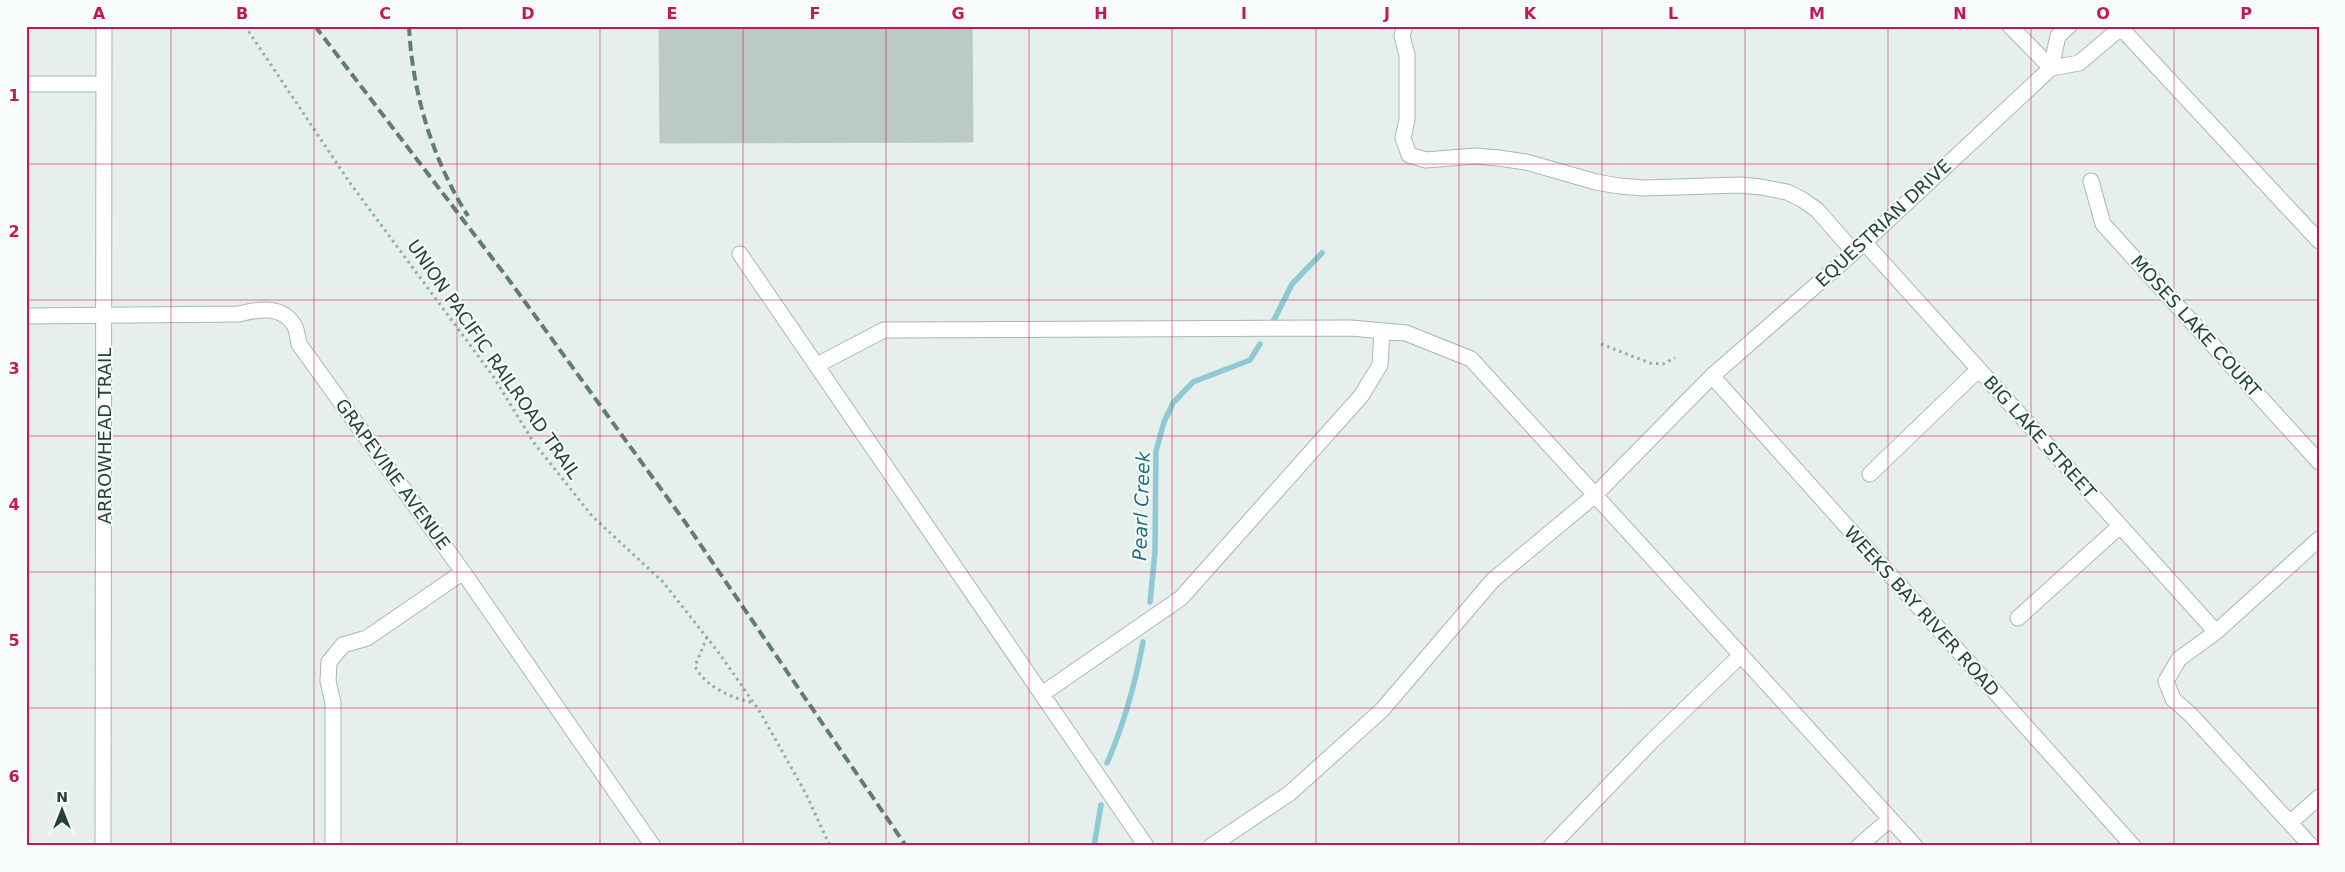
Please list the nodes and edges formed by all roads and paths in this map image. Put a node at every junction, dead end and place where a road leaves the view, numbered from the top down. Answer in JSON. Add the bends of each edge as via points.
{"nodes":[{"id":1,"x":104,"y":26,"type":"edge"},
{"id":2,"x":245,"y":26,"type":"edge"},
{"id":3,"x":1405,"y":26,"type":"edge"},
{"id":4,"x":2010,"y":26,"type":"edge"},
{"id":5,"x":2069,"y":26,"type":"edge"},
{"id":6,"x":2122,"y":27,"type":"edge"},
{"id":7,"x":2051,"y":68,"type":"junction"},
{"id":8,"x":26,"y":84,"type":"edge"},
{"id":9,"x":104,"y":84,"type":"junction"},
{"id":10,"x":2091,"y":181,"type":"dead end"},
{"id":11,"x":2319,"y":241,"type":"edge"},
{"id":12,"x":1859,"y":247,"type":"junction"},
{"id":13,"x":740,"y":254,"type":"dead end"},
{"id":14,"x":26,"y":316,"type":"edge"},
{"id":15,"x":104,"y":316,"type":"junction"},
{"id":16,"x":1382,"y":331,"type":"junction"},
{"id":17,"x":1601,"y":344,"type":"dead end"},
{"id":18,"x":1675,"y":358,"type":"dead end"},
{"id":19,"x":816,"y":365,"type":"junction"},
{"id":20,"x":1978,"y":370,"type":"junction"},
{"id":21,"x":1712,"y":376,"type":"junction"},
{"id":22,"x":2319,"y":462,"type":"edge"},
{"id":23,"x":1870,"y":474,"type":"dead end"},
{"id":24,"x":1594,"y":496,"type":"junction"},
{"id":25,"x":2120,"y":526,"type":"junction"},
{"id":26,"x":2319,"y":539,"type":"edge"},
{"id":27,"x":463,"y":572,"type":"junction"},
{"id":28,"x":2018,"y":618,"type":"dead end"},
{"id":29,"x":2216,"y":632,"type":"junction"},
{"id":30,"x":707,"y":636,"type":"junction"},
{"id":31,"x":1740,"y":656,"type":"junction"},
{"id":32,"x":1042,"y":694,"type":"junction"},
{"id":33,"x":755,"y":704,"type":"junction"},
{"id":34,"x":2319,"y":797,"type":"edge"},
{"id":35,"x":1890,"y":819,"type":"junction"},
{"id":36,"x":2290,"y":823,"type":"junction"},
{"id":37,"x":103,"y":846,"type":"edge"},
{"id":38,"x":333,"y":846,"type":"edge"},
{"id":39,"x":653,"y":846,"type":"edge"},
{"id":40,"x":830,"y":846,"type":"edge"},
{"id":41,"x":1146,"y":846,"type":"edge"},
{"id":42,"x":1211,"y":846,"type":"edge"},
{"id":43,"x":1551,"y":846,"type":"edge"},
{"id":44,"x":1858,"y":846,"type":"edge"},
{"id":45,"x":1915,"y":846,"type":"edge"},
{"id":46,"x":2133,"y":846,"type":"edge"},
{"id":47,"x":2311,"y":846,"type":"edge"}],
"edges":[{"from":1,"to":9,"type":"street","name":"ARROWHEAD TRAIL"},
{"from":2,"to":30,"type":"path","name":"UNION PACIFIC RAILROAD TRAIL","via":[[350,183],[493,376],[534,443],[592,516],[663,582]]},
{"from":3,"to":12,"type":"street","name":"BIG LAKE STREET","via":[[1402,36],[1407,55],[1407,120],[1403,138],[1409,155],[1426,160],[1475,156],[1499,158],[1619,186],[1740,185],[1787,192],[1817,210]]},
{"from":4,"to":7,"type":"street"},
{"from":5,"to":7,"type":"street","via":[[2058,36]]},
{"from":6,"to":7,"type":"street","via":[[2079,64]]},
{"from":6,"to":11,"type":"street"},
{"from":7,"to":12,"type":"street","name":"EQUESTRIAN DRIVE"},
{"from":8,"to":9,"type":"street"},
{"from":9,"to":15,"type":"street","name":"ARROWHEAD TRAIL"},
{"from":10,"to":22,"type":"street","name":"MOSES LAKE COURT","via":[[2103,224]]},
{"from":12,"to":20,"type":"street","name":"BIG LAKE STREET"},
{"from":12,"to":21,"type":"street","name":"EQUESTRIAN DRIVE"},
{"from":13,"to":19,"type":"street"},
{"from":14,"to":15,"type":"street","name":"GRAPEVINE AVENUE"},
{"from":15,"to":27,"type":"street","name":"GRAPEVINE AVENUE","via":[[239,314],[258,309],[279,311],[294,324],[300,344]]},
{"from":15,"to":37,"type":"street","name":"ARROWHEAD TRAIL"},
{"from":16,"to":19,"type":"street","via":[[1351,328],[884,330]]},
{"from":16,"to":24,"type":"street","via":[[1406,333],[1471,359]]},
{"from":16,"to":32,"type":"street","via":[[1380,365],[1361,396],[1181,598]]},
{"from":17,"to":18,"type":"path","via":[[1650,363],[1663,364]]},
{"from":19,"to":32,"type":"street"},
{"from":20,"to":23,"type":"street"},
{"from":20,"to":25,"type":"street","name":"BIG LAKE STREET"},
{"from":21,"to":24,"type":"street","name":"EQUESTRIAN DRIVE"},
{"from":21,"to":46,"type":"street","name":"WEEKS BAY RIVER ROAD"},
{"from":24,"to":31,"type":"street"},
{"from":24,"to":42,"type":"street","name":"EQUESTRIAN DRIVE","via":[[1493,580],[1382,710],[1290,793]]},
{"from":25,"to":28,"type":"street"},
{"from":25,"to":29,"type":"street","name":"BIG LAKE STREET"},
{"from":26,"to":29,"type":"street"},
{"from":27,"to":38,"type":"street","via":[[368,638],[344,645],[328,662],[333,704]]},
{"from":27,"to":39,"type":"street","name":"GRAPEVINE AVENUE"},
{"from":29,"to":36,"type":"street","via":[[2179,659],[2166,681],[2173,699]]},
{"from":30,"to":33,"type":"path","name":"UNION PACIFIC RAILROAD TRAIL"},
{"from":30,"to":33,"type":"path","via":[[695,666],[700,676],[736,699]]},
{"from":31,"to":35,"type":"street"},
{"from":31,"to":43,"type":"street"},
{"from":32,"to":41,"type":"street"},
{"from":33,"to":40,"type":"path","name":"UNION PACIFIC RAILROAD TRAIL","via":[[805,792]]},
{"from":34,"to":36,"type":"street"},
{"from":35,"to":44,"type":"street"},
{"from":35,"to":45,"type":"street"},
{"from":36,"to":47,"type":"street"}]}
